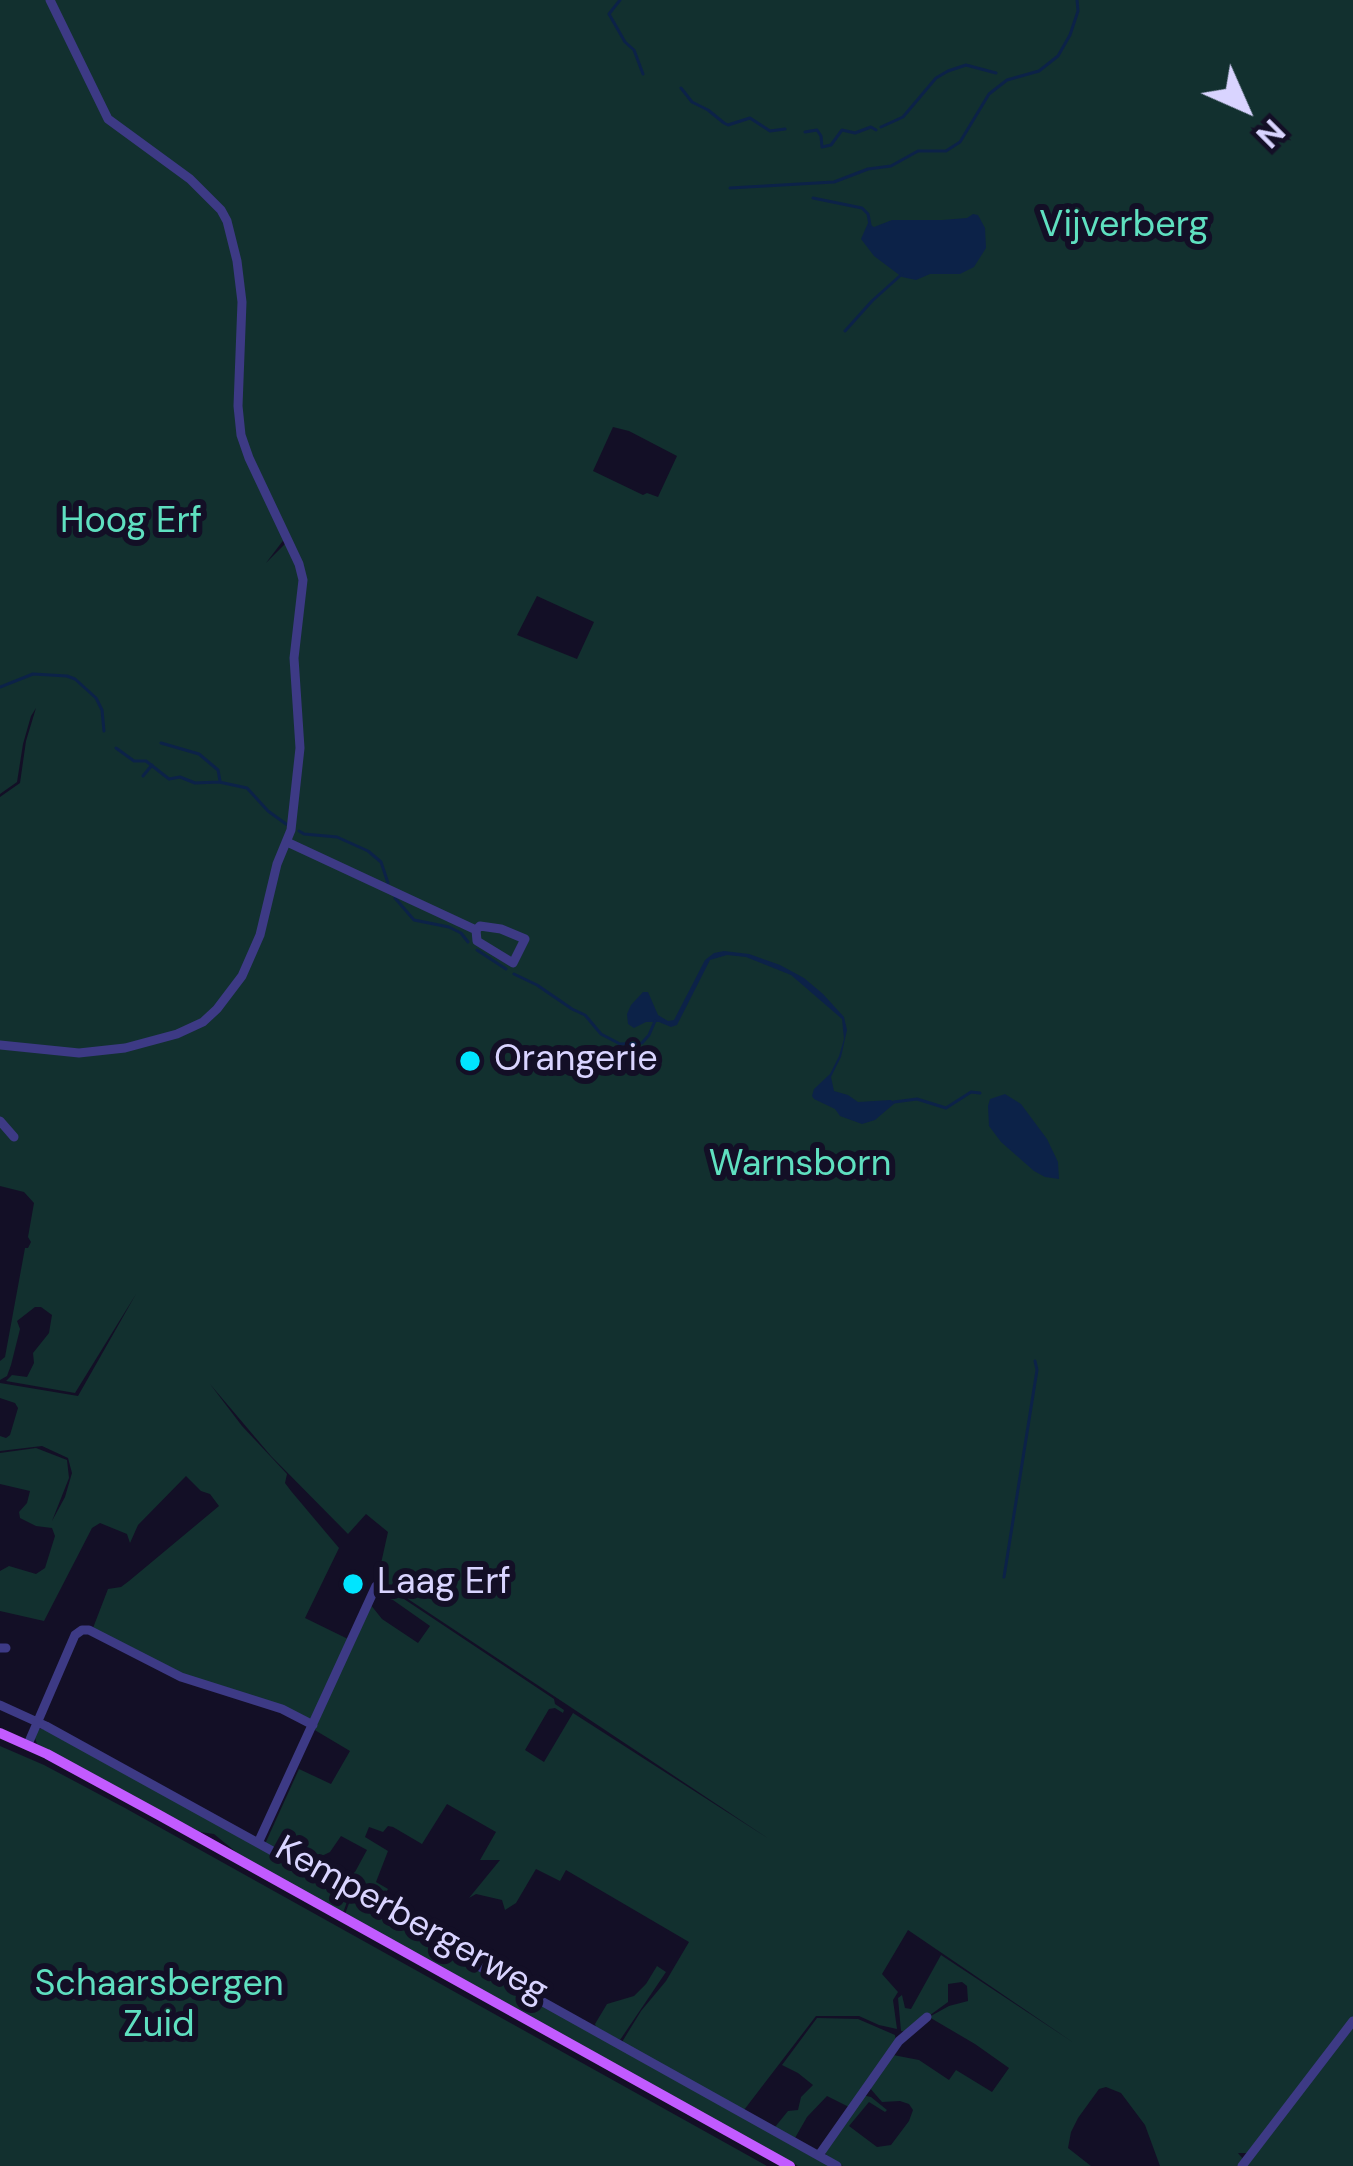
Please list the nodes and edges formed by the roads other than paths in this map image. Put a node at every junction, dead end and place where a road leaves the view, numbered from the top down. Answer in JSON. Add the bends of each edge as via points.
{"nodes":[{"id":1,"x":50,"y":0,"type":"edge"},
{"id":2,"x":287,"y":842,"type":"junction"},
{"id":3,"x":476,"y":930,"type":"junction"},
{"id":4,"x":0,"y":1045,"type":"edge"},
{"id":5,"x":0,"y":1121,"type":"edge"},
{"id":6,"x":14,"y":1137,"type":"dead end"},
{"id":7,"x":376,"y":1586,"type":"dead end"},
{"id":8,"x":0,"y":1705,"type":"edge"},
{"id":9,"x":37,"y":1722,"type":"junction"},
{"id":10,"x":313,"y":1726,"type":"junction"},
{"id":11,"x":0,"y":1733,"type":"edge"},
{"id":12,"x":28,"y":1744,"type":"junction"},
{"id":13,"x":258,"y":1843,"type":"junction"},
{"id":14,"x":926,"y":2017,"type":"dead end"},
{"id":15,"x":1353,"y":2021,"type":"edge"},
{"id":16,"x":819,"y":2155,"type":"junction"},
{"id":17,"x":1244,"y":2163,"type":"edge"},
{"id":18,"x":790,"y":2166,"type":"edge"},
{"id":19,"x":838,"y":2166,"type":"edge"}],
"edges":[{"from":1,"to":2,"type":"street","via":[[108,119],[190,179],[231,232],[242,302],[241,435],[302,580],[294,658],[300,748]]},
{"from":2,"to":3,"type":"street"},
{"from":2,"to":4,"type":"street","via":[[250,962],[203,1022],[102,1052]]},
{"from":3,"to":3,"type":"street","via":[[477,941],[513,963],[525,939]]},
{"from":5,"to":6,"type":"street"},
{"from":7,"to":10,"type":"street","name":"Kemperbergerweg"},
{"from":8,"to":9,"type":"street","name":"Kemperbergerweg"},
{"from":9,"to":10,"type":"street","via":[[75,1634],[85,1630]]},
{"from":9,"to":12,"type":"street"},
{"from":9,"to":13,"type":"street","name":"Kemperbergerweg"},
{"from":10,"to":13,"type":"street","name":"Kemperbergerweg"},
{"from":11,"to":12,"type":"main road","name":"Kemperbergerweg"},
{"from":12,"to":18,"type":"main road","name":"Kemperbergerweg"},
{"from":13,"to":16,"type":"street","name":"Kemperbergerweg"},
{"from":14,"to":16,"type":"street","via":[[899,2041]]},
{"from":15,"to":17,"type":"street"},
{"from":16,"to":19,"type":"street","name":"Kemperbergerweg"}]}
